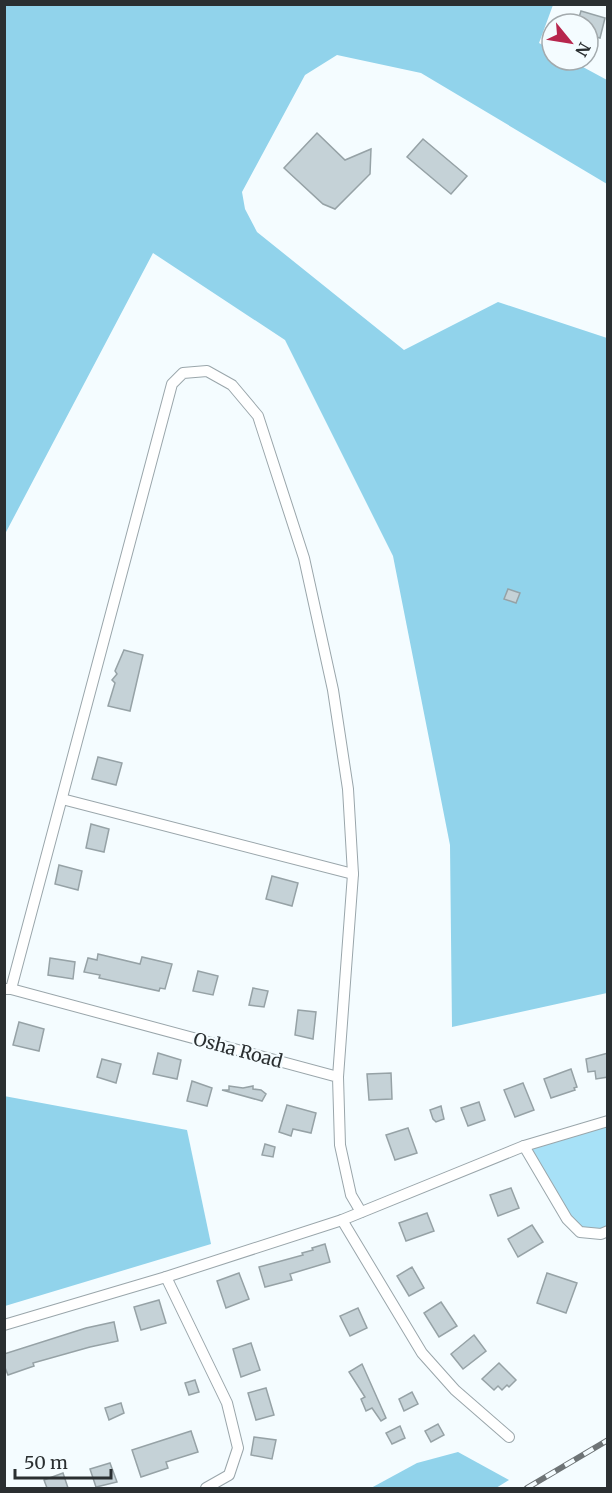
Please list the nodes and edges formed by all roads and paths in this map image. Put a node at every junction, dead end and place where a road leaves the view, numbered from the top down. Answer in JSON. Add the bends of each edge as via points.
{"nodes":[{"id":1,"x":62,"y":799,"type":"junction"},
{"id":2,"x":353,"y":874,"type":"junction"},
{"id":3,"x":8,"y":989,"type":"edge"},
{"id":4,"x":338,"y":1077,"type":"junction"},
{"id":5,"x":608,"y":1121,"type":"edge"},
{"id":6,"x":524,"y":1146,"type":"junction"},
{"id":7,"x":362,"y":1212,"type":"junction"},
{"id":8,"x":342,"y":1220,"type":"junction"},
{"id":9,"x":608,"y":1232,"type":"edge"},
{"id":10,"x":166,"y":1277,"type":"junction"},
{"id":11,"x":4,"y":1325,"type":"edge"},
{"id":12,"x":509,"y":1437,"type":"dead end"},
{"id":13,"x":206,"y":1488,"type":"edge"}],
"edges":[{"from":1,"to":2,"type":"street"},
{"from":1,"to":2,"type":"street","via":[[172,384],[183,373],[207,372],[232,385],[258,416],[304,558],[333,690],[348,789]]},
{"from":1,"to":3,"type":"street"},
{"from":2,"to":4,"type":"street"},
{"from":3,"to":4,"type":"street","name":"Osha Road"},
{"from":4,"to":7,"type":"street","via":[[340,1145],[351,1195]]},
{"from":5,"to":6,"type":"street"},
{"from":6,"to":7,"type":"street"},
{"from":6,"to":9,"type":"street","via":[[567,1219],[579,1232]]},
{"from":7,"to":8,"type":"street"},
{"from":8,"to":10,"type":"street"},
{"from":8,"to":12,"type":"street","via":[[422,1353],[455,1390]]},
{"from":10,"to":11,"type":"street"},
{"from":10,"to":13,"type":"street","via":[[227,1403],[238,1448],[229,1475]]}]}
